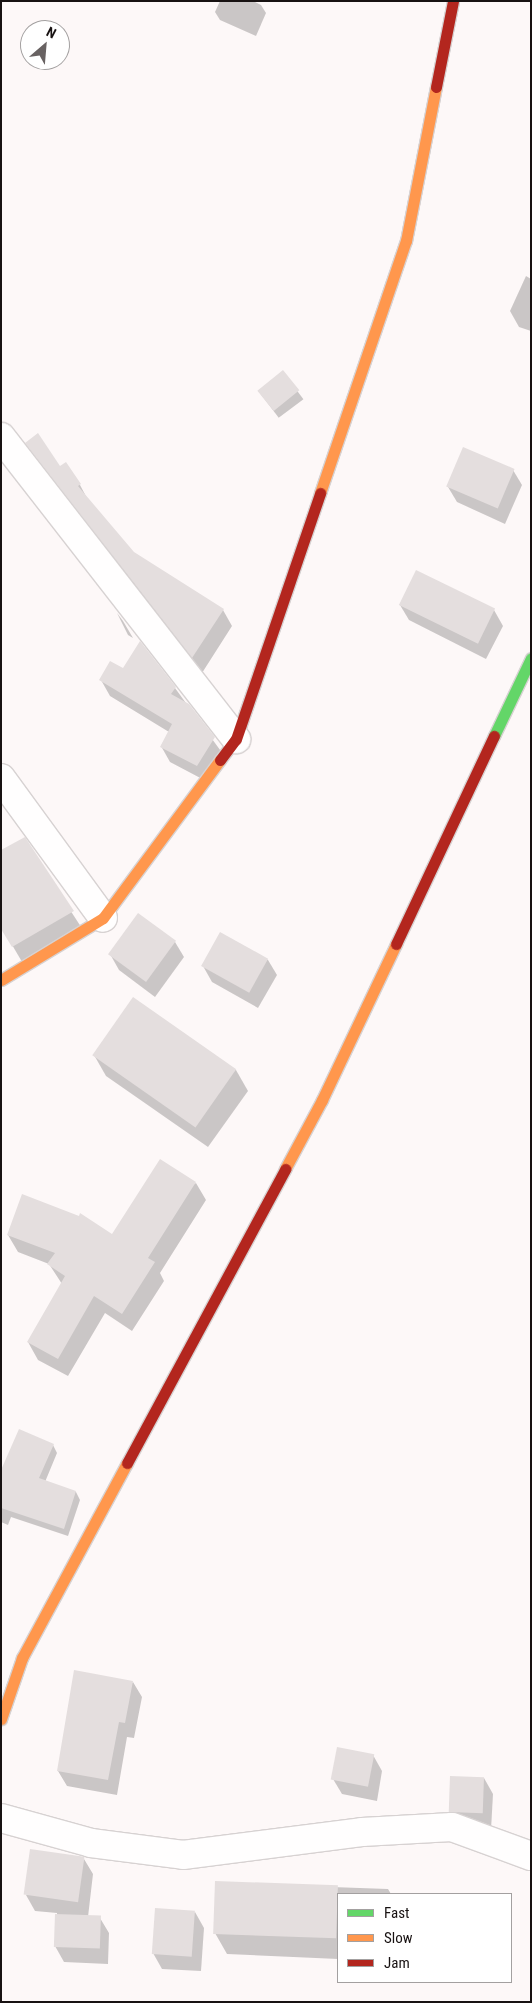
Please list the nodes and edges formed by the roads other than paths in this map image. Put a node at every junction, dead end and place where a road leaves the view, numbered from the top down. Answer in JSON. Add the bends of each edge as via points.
{"nodes":[{"id":1,"x":454,"y":1,"type":"edge"},
{"id":2,"x":1,"y":437,"type":"edge"},
{"id":3,"x":531,"y":658,"type":"edge"},
{"id":4,"x":236,"y":739,"type":"junction"},
{"id":5,"x":1,"y":778,"type":"edge"},
{"id":6,"x":103,"y":918,"type":"junction"},
{"id":7,"x":1,"y":980,"type":"edge"},
{"id":8,"x":1,"y":1719,"type":"edge"},
{"id":9,"x":1,"y":1818,"type":"edge"},
{"id":10,"x":531,"y":1856,"type":"edge"}],
"edges":[{"from":1,"to":4,"type":"street","via":[[406,241]]},
{"from":2,"to":4,"type":"street"},
{"from":3,"to":8,"type":"street","via":[[322,1100],[22,1658]]},
{"from":4,"to":6,"type":"street"},
{"from":5,"to":6,"type":"street"},
{"from":6,"to":7,"type":"street"},
{"from":9,"to":10,"type":"street","via":[[91,1843],[184,1855],[362,1832],[452,1827]]}]}
